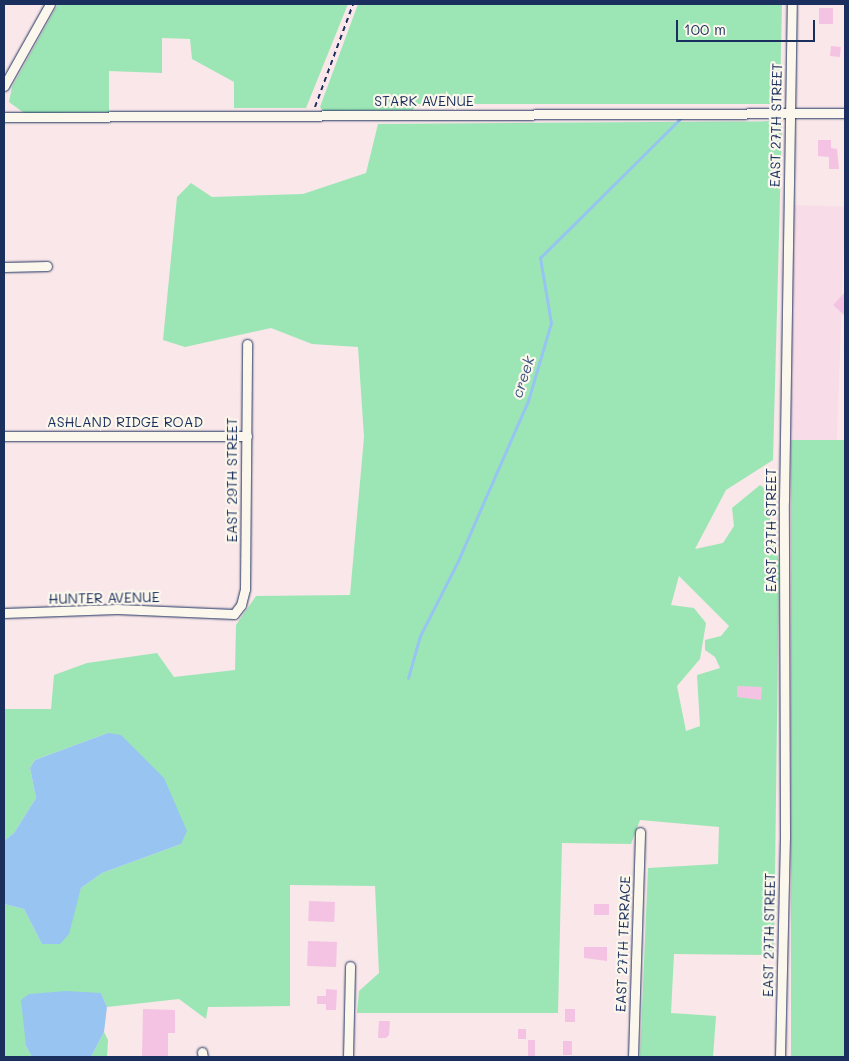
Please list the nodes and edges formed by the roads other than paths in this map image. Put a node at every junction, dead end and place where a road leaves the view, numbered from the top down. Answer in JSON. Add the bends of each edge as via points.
{"nodes":[{"id":1,"x":50,"y":4,"type":"edge"},
{"id":2,"x":792,"y":4,"type":"edge"},
{"id":3,"x":4,"y":86,"type":"edge"},
{"id":4,"x":789,"y":113,"type":"junction"},
{"id":5,"x":845,"y":113,"type":"edge"},
{"id":6,"x":4,"y":117,"type":"edge"},
{"id":7,"x":47,"y":266,"type":"dead end"},
{"id":8,"x":4,"y":267,"type":"edge"},
{"id":9,"x":247,"y":344,"type":"dead end"},
{"id":10,"x":4,"y":436,"type":"edge"},
{"id":11,"x":247,"y":436,"type":"junction"},
{"id":12,"x":4,"y":613,"type":"edge"},
{"id":13,"x":234,"y":614,"type":"joint"},
{"id":14,"x":640,"y":832,"type":"dead end"},
{"id":15,"x":350,"y":966,"type":"dead end"},
{"id":16,"x":348,"y":1057,"type":"edge"},
{"id":17,"x":633,"y":1057,"type":"edge"},
{"id":18,"x":780,"y":1057,"type":"edge"}],
"edges":[{"from":1,"to":3,"type":"street"},
{"from":2,"to":4,"type":"street","name":"EAST 27TH STREET"},
{"from":4,"to":5,"type":"street","name":"STARK AVENUE"},
{"from":4,"to":6,"type":"street","name":"STARK AVENUE"},
{"from":4,"to":18,"type":"street","name":"EAST 27TH STREET","via":[[784,501],[785,836]]},
{"from":7,"to":8,"type":"street"},
{"from":9,"to":11,"type":"street","name":"EAST 29TH STREET"},
{"from":10,"to":11,"type":"street","name":"ASHLAND RIDGE ROAD"},
{"from":11,"to":13,"type":"street","name":"EAST 29TH STREET","via":[[245,589]]},
{"from":12,"to":13,"type":"street","name":"HUNTER AVENUE","via":[[117,609]]},
{"from":14,"to":17,"type":"street","name":"EAST 27TH TERRACE"},
{"from":15,"to":16,"type":"street"}]}
